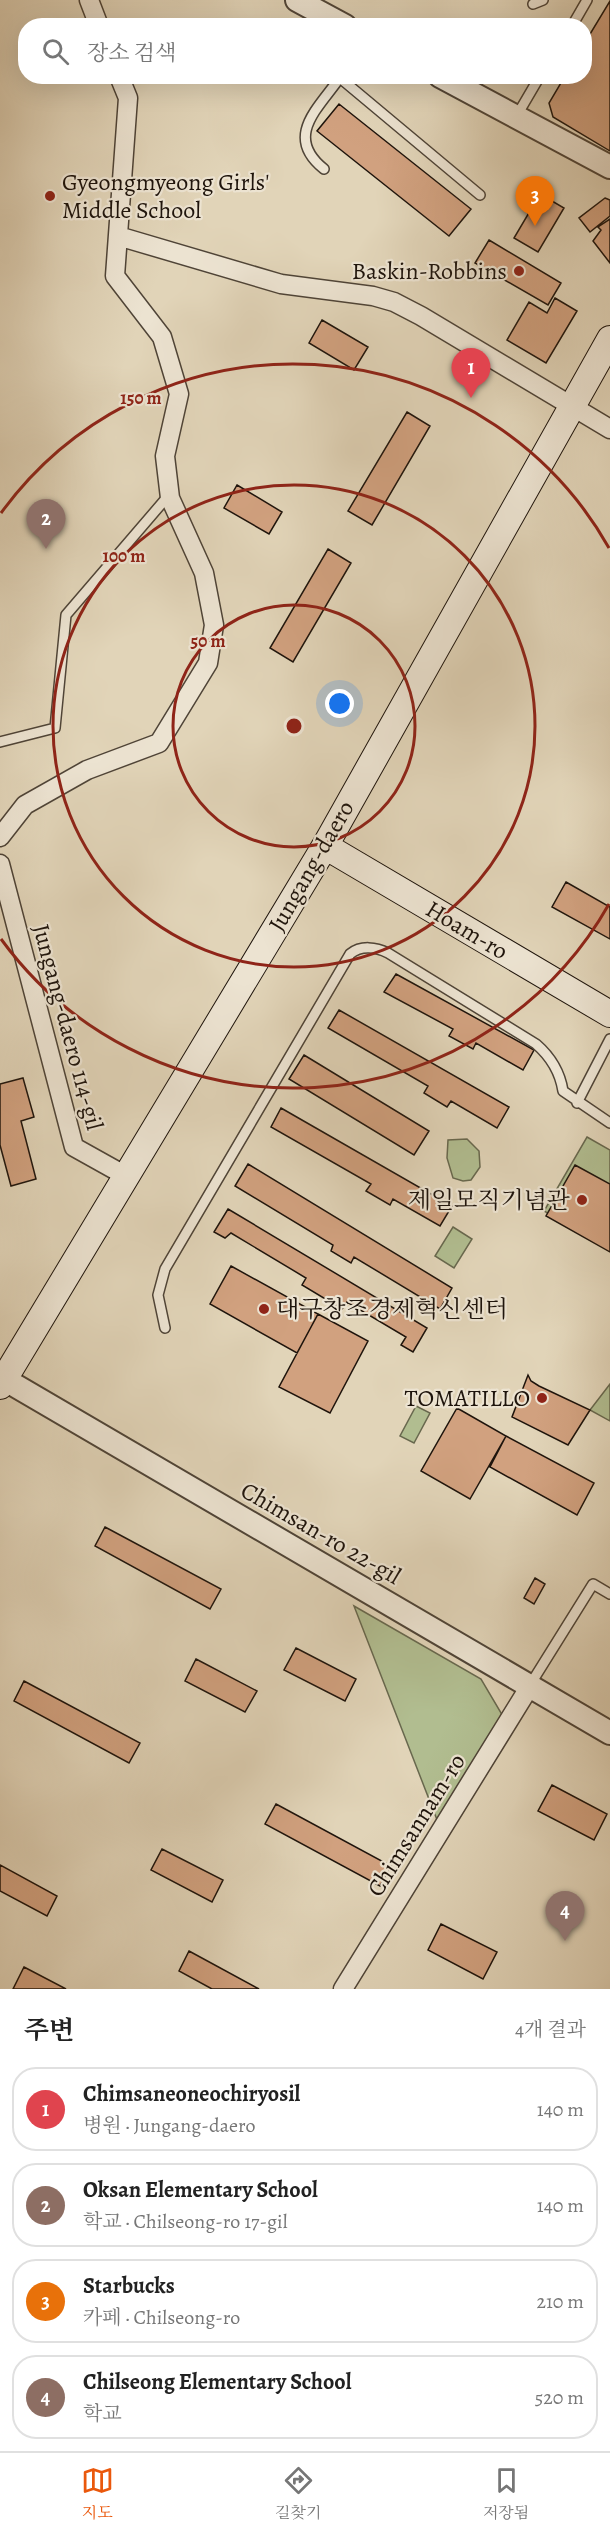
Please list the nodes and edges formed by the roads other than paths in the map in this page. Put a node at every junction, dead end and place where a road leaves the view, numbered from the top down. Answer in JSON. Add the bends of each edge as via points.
{"nodes":[{"id":1,"x":89,"y":0,"type":"edge"},
{"id":2,"x":543,"y":0,"type":"edge"},
{"id":3,"x":587,"y":0,"type":"edge"},
{"id":4,"x":307,"y":2,"type":"edge"},
{"id":5,"x":533,"y":4,"type":"dead end"},
{"id":6,"x":96,"y":18,"type":"edge"},
{"id":7,"x":332,"y":18,"type":"edge"},
{"id":8,"x":577,"y":18,"type":"edge"},
{"id":9,"x":122,"y":84,"type":"edge"},
{"id":10,"x":334,"y":84,"type":"edge"},
{"id":11,"x":348,"y":84,"type":"edge"},
{"id":12,"x":455,"y":84,"type":"edge"},
{"id":13,"x":535,"y":84,"type":"edge"},
{"id":14,"x":516,"y":117,"type":"junction"},
{"id":15,"x":610,"y":167,"type":"edge"},
{"id":16,"x":324,"y":169,"type":"dead end"},
{"id":17,"x":480,"y":195,"type":"dead end"},
{"id":18,"x":118,"y":236,"type":"junction"},
{"id":19,"x":610,"y":339,"type":"edge"},
{"id":20,"x":570,"y":407,"type":"junction"},
{"id":21,"x":610,"y":429,"type":"edge"},
{"id":22,"x":169,"y":494,"type":"junction"},
{"id":23,"x":0,"y":742,"type":"edge"},
{"id":24,"x":0,"y":837,"type":"edge"},
{"id":25,"x":324,"y":846,"type":"junction"},
{"id":26,"x":0,"y":864,"type":"edge"},
{"id":27,"x":610,"y":1014,"type":"edge"},
{"id":28,"x":610,"y":1039,"type":"edge"},
{"id":29,"x":577,"y":1103,"type":"junction"},
{"id":30,"x":610,"y":1123,"type":"edge"},
{"id":31,"x":126,"y":1176,"type":"junction"},
{"id":32,"x":165,"y":1328,"type":"dead end"},
{"id":33,"x":2,"y":1383,"type":"edge"},
{"id":34,"x":610,"y":1594,"type":"edge"},
{"id":35,"x":530,"y":1686,"type":"junction"},
{"id":36,"x":610,"y":1734,"type":"edge"},
{"id":37,"x":343,"y":1989,"type":"edge"}],
"edges":[{"from":1,"to":6,"type":"street"},
{"from":2,"to":5,"type":"lane"},
{"from":3,"to":8,"type":"lane"},
{"from":4,"to":7,"type":"street"},
{"from":9,"to":18,"type":"street","via":[[128,98]]},
{"from":10,"to":16,"type":"lane","via":[[306,129],[308,152]]},
{"from":11,"to":17,"type":"lane"},
{"from":12,"to":14,"type":"street"},
{"from":13,"to":14,"type":"lane"},
{"from":14,"to":15,"type":"street"},
{"from":18,"to":20,"type":"street","via":[[281,284],[373,296],[394,303]]},
{"from":18,"to":22,"type":"street","via":[[115,276],[162,337],[179,394],[165,456]]},
{"from":19,"to":20,"type":"main road","name":"Jungang-daero"},
{"from":20,"to":21,"type":"street"},
{"from":20,"to":25,"type":"main road","name":"Jungang-daero"},
{"from":22,"to":23,"type":"lane","via":[[66,615],[55,728]]},
{"from":22,"to":24,"type":"street","via":[[204,573],[214,625],[208,663],[159,744],[87,770],[25,805]]},
{"from":25,"to":27,"type":"main road","name":"Hoam-ro"},
{"from":25,"to":31,"type":"main road","name":"Jungang-daero"},
{"from":26,"to":31,"type":"street","name":"Jungang-daero 114-gil","via":[[74,1147]]},
{"from":28,"to":29,"type":"lane"},
{"from":29,"to":30,"type":"lane"},
{"from":29,"to":32,"type":"lane","via":[[563,1091],[560,1076],[536,1044],[388,953],[377,948],[356,950],[350,954],[165,1269],[158,1295]]},
{"from":31,"to":33,"type":"main road","name":"Jungang-daero"},
{"from":33,"to":35,"type":"street","name":"Chimsan-ro 22-gil"},
{"from":34,"to":35,"type":"lane","via":[[593,1584]]},
{"from":35,"to":36,"type":"street","name":"Chimsan-ro 22-gil"},
{"from":35,"to":37,"type":"street","name":"Chimsannam-ro"}]}
